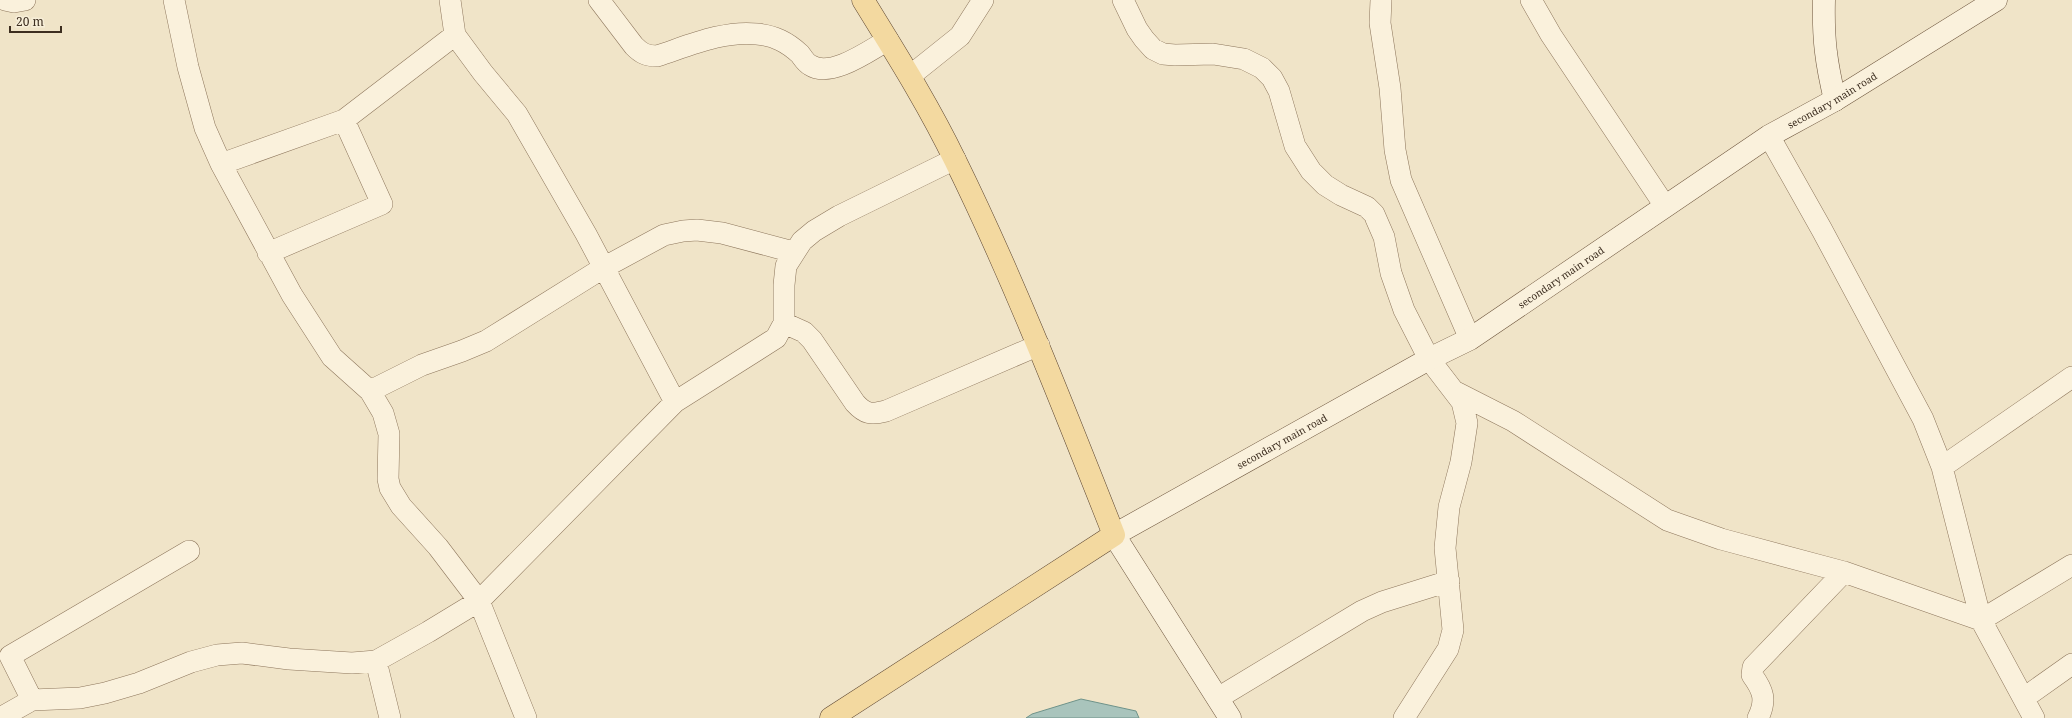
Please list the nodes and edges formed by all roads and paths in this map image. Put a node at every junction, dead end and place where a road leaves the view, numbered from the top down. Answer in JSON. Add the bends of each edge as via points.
{"nodes":[{"id":1,"x":5,"y":0,"type":"edge"},
{"id":2,"x":25,"y":0,"type":"edge"},
{"id":3,"x":174,"y":0,"type":"edge"},
{"id":4,"x":450,"y":0,"type":"edge"},
{"id":5,"x":599,"y":0,"type":"edge"},
{"id":6,"x":863,"y":0,"type":"edge"},
{"id":7,"x":983,"y":0,"type":"edge"},
{"id":8,"x":1123,"y":0,"type":"edge"},
{"id":9,"x":1381,"y":0,"type":"edge"},
{"id":10,"x":1531,"y":0,"type":"edge"},
{"id":11,"x":1824,"y":0,"type":"edge"},
{"id":12,"x":1996,"y":0,"type":"edge"},
{"id":13,"x":455,"y":35,"type":"junction"},
{"id":14,"x":888,"y":40,"type":"junction"},
{"id":15,"x":910,"y":76,"type":"junction"},
{"id":16,"x":1835,"y":100,"type":"junction"},
{"id":17,"x":344,"y":120,"type":"junction"},
{"id":18,"x":1769,"y":136,"type":"junction"},
{"id":19,"x":955,"y":159,"type":"junction"},
{"id":20,"x":221,"y":164,"type":"junction"},
{"id":21,"x":1665,"y":206,"type":"junction"},
{"id":22,"x":793,"y":252,"type":"junction"},
{"id":23,"x":268,"y":253,"type":"junction"},
{"id":24,"x":604,"y":268,"type":"junction"},
{"id":25,"x":784,"y":323,"type":"junction"},
{"id":26,"x":1470,"y":338,"type":"junction"},
{"id":27,"x":1039,"y":346,"type":"junction"},
{"id":28,"x":1429,"y":359,"type":"junction"},
{"id":29,"x":2072,"y":378,"type":"edge"},
{"id":30,"x":1454,"y":390,"type":"junction"},
{"id":31,"x":370,"y":391,"type":"junction"},
{"id":32,"x":675,"y":402,"type":"junction"},
{"id":33,"x":1942,"y":467,"type":"junction"},
{"id":34,"x":1114,"y":535,"type":"junction"},
{"id":35,"x":189,"y":551,"type":"dead end"},
{"id":36,"x":2072,"y":565,"type":"edge"},
{"id":37,"x":1844,"y":572,"type":"junction"},
{"id":38,"x":1449,"y":581,"type":"junction"},
{"id":39,"x":479,"y":601,"type":"junction"},
{"id":40,"x":1981,"y":620,"type":"junction"},
{"id":41,"x":376,"y":661,"type":"junction"},
{"id":42,"x":2072,"y":664,"type":"edge"},
{"id":43,"x":1218,"y":698,"type":"junction"},
{"id":44,"x":2024,"y":698,"type":"junction"},
{"id":45,"x":32,"y":700,"type":"junction"},
{"id":46,"x":0,"y":718,"type":"edge"},
{"id":47,"x":390,"y":718,"type":"edge"},
{"id":48,"x":526,"y":718,"type":"edge"},
{"id":49,"x":831,"y":718,"type":"edge"},
{"id":50,"x":1230,"y":718,"type":"edge"},
{"id":51,"x":1404,"y":718,"type":"edge"},
{"id":52,"x":1758,"y":718,"type":"edge"},
{"id":53,"x":2034,"y":718,"type":"edge"}],
"edges":[{"from":1,"to":2,"type":"street"},
{"from":3,"to":20,"type":"street","via":[[188,67],[205,128]]},
{"from":4,"to":13,"type":"street"},
{"from":5,"to":14,"type":"street","via":[[634,46],[648,56],[657,56],[732,34],[756,34],[772,36],[786,42],[810,65],[819,68],[848,63]]},
{"from":6,"to":14,"type":"main road"},
{"from":7,"to":15,"type":"street","via":[[960,36]]},
{"from":8,"to":28,"type":"street","via":[[1137,28],[1153,49],[1163,54],[1212,54],[1244,59],[1262,68],[1272,78],[1295,146],[1311,171],[1325,186],[1367,207],[1374,214],[1384,237],[1404,310]]},
{"from":9,"to":26,"type":"street","via":[[1380,23],[1401,180]]},
{"from":10,"to":21,"type":"street","via":[[1551,35]]},
{"from":11,"to":16,"type":"main road","via":[[1823,36]]},
{"from":12,"to":16,"type":"main road","name":"secondary main road"},
{"from":13,"to":17,"type":"street"},
{"from":13,"to":24,"type":"street","via":[[517,114]]},
{"from":14,"to":15,"type":"main road"},
{"from":15,"to":19,"type":"main road"},
{"from":16,"to":18,"type":"main road","name":"secondary main road"},
{"from":17,"to":20,"type":"street"},
{"from":17,"to":23,"type":"street","via":[[382,204]]},
{"from":18,"to":21,"type":"main road","name":"secondary main road"},
{"from":18,"to":33,"type":"street","via":[[1923,419]]},
{"from":19,"to":22,"type":"street","via":[[839,216],[814,231]]},
{"from":19,"to":27,"type":"main road"},
{"from":20,"to":23,"type":"street"},
{"from":21,"to":26,"type":"main road","name":"secondary main road"},
{"from":22,"to":24,"type":"street","via":[[722,233],[683,231],[664,236]]},
{"from":22,"to":25,"type":"street","via":[[786,266]]},
{"from":23,"to":31,"type":"street","via":[[332,357]]},
{"from":24,"to":31,"type":"street","via":[[486,341],[422,365]]},
{"from":24,"to":32,"type":"street"},
{"from":25,"to":27,"type":"street","via":[[804,332],[812,340],[855,403],[870,414],[886,411]]},
{"from":25,"to":32,"type":"street","via":[[779,334],[767,345]]},
{"from":26,"to":28,"type":"main road","name":"secondary main road"},
{"from":27,"to":34,"type":"main road"},
{"from":28,"to":30,"type":"street"},
{"from":28,"to":34,"type":"main road","name":"secondary main road"},
{"from":29,"to":33,"type":"street"},
{"from":30,"to":37,"type":"street","via":[[1513,421],[1667,520],[1721,539]]},
{"from":30,"to":38,"type":"street","via":[[1462,402],[1467,423],[1462,462],[1449,507],[1445,548]]},
{"from":31,"to":39,"type":"street","via":[[388,423],[388,479],[394,496]]},
{"from":32,"to":39,"type":"street"},
{"from":33,"to":40,"type":"street"},
{"from":34,"to":43,"type":"main road"},
{"from":34,"to":49,"type":"main road"},
{"from":35,"to":45,"type":"street","via":[[10,656]]},
{"from":36,"to":40,"type":"street"},
{"from":37,"to":40,"type":"street"},
{"from":37,"to":52,"type":"street","via":[[1753,668],[1752,675],[1761,687],[1763,695]]},
{"from":38,"to":43,"type":"street","via":[[1362,611]]},
{"from":38,"to":51,"type":"street","via":[[1453,630],[1448,649]]},
{"from":39,"to":41,"type":"street"},
{"from":39,"to":48,"type":"street"},
{"from":40,"to":44,"type":"street"},
{"from":41,"to":45,"type":"street","via":[[352,663],[242,653],[217,655],[105,693],[80,698]]},
{"from":41,"to":47,"type":"street"},
{"from":42,"to":44,"type":"street"},
{"from":43,"to":50,"type":"main road"},
{"from":44,"to":53,"type":"street"},
{"from":45,"to":46,"type":"street"}]}
